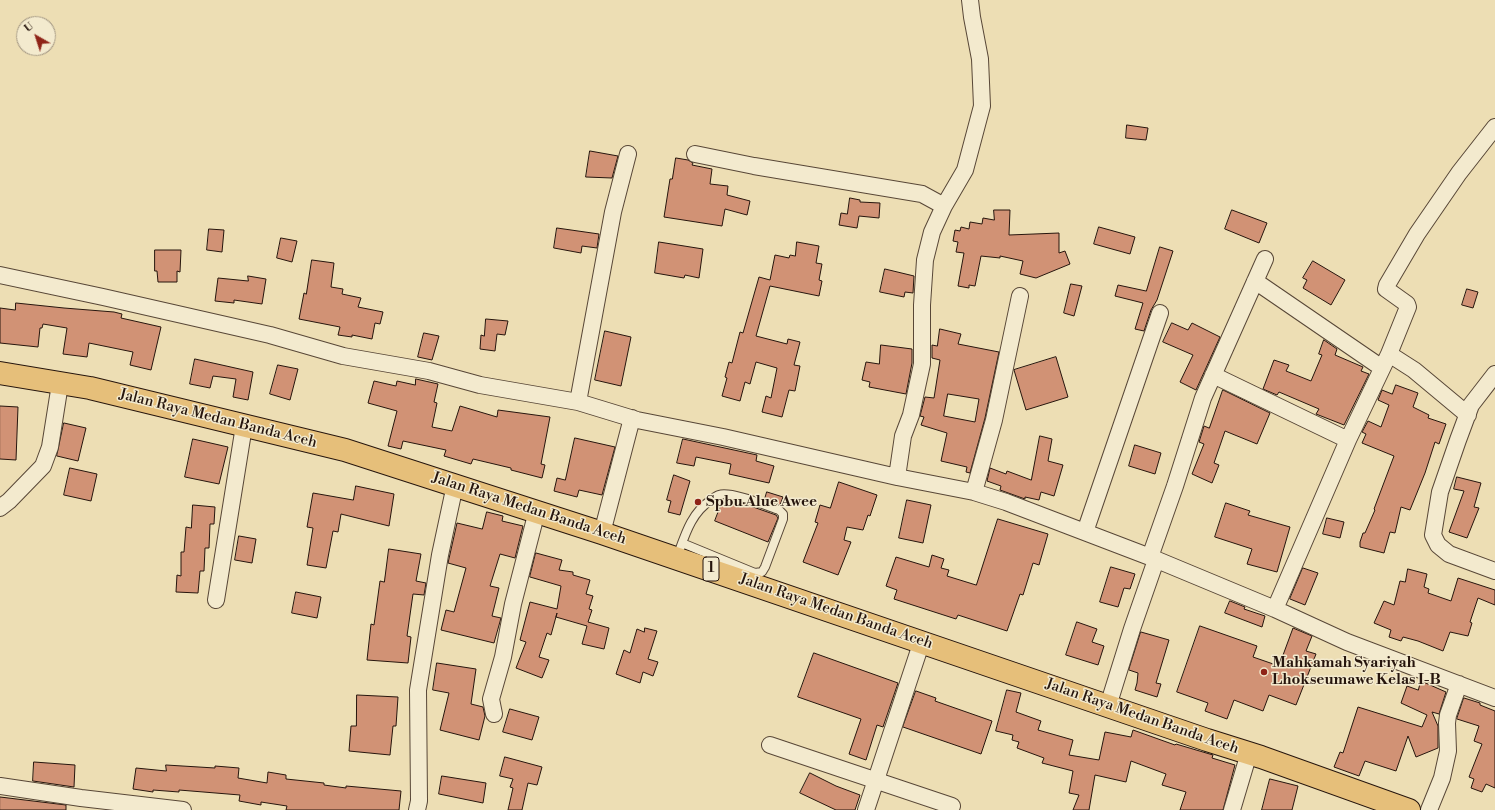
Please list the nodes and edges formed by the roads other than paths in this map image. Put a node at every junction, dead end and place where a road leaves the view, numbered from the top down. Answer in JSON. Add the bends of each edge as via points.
{"nodes":[{"id":1,"x":970,"y":0,"type":"edge"},
{"id":2,"x":1495,"y":127,"type":"edge"},
{"id":3,"x":628,"y":154,"type":"dead end"},
{"id":4,"x":695,"y":154,"type":"dead end"},
{"id":5,"x":944,"y":206,"type":"junction"},
{"id":6,"x":1265,"y":259,"type":"dead end"},
{"id":7,"x":0,"y":275,"type":"edge"},
{"id":8,"x":1255,"y":281,"type":"junction"},
{"id":9,"x":1020,"y":296,"type":"dead end"},
{"id":10,"x":1160,"y":313,"type":"dead end"},
{"id":11,"x":1389,"y":354,"type":"junction"},
{"id":12,"x":1382,"y":368,"type":"junction"},
{"id":13,"x":0,"y":373,"type":"edge"},
{"id":14,"x":1495,"y":374,"type":"edge"},
{"id":15,"x":1212,"y":375,"type":"junction"},
{"id":16,"x":60,"y":384,"type":"junction"},
{"id":17,"x":578,"y":402,"type":"junction"},
{"id":18,"x":1468,"y":415,"type":"junction"},
{"id":19,"x":632,"y":418,"type":"junction"},
{"id":20,"x":244,"y":426,"type":"junction"},
{"id":21,"x":1348,"y":440,"type":"junction"},
{"id":22,"x":897,"y":477,"type":"junction"},
{"id":23,"x":455,"y":485,"type":"junction"},
{"id":24,"x":974,"y":492,"type":"junction"},
{"id":25,"x":0,"y":508,"type":"edge"},
{"id":26,"x":537,"y":511,"type":"junction"},
{"id":27,"x":602,"y":532,"type":"junction"},
{"id":28,"x":1084,"y":532,"type":"junction"},
{"id":29,"x":679,"y":550,"type":"junction"},
{"id":30,"x":1153,"y":558,"type":"junction"},
{"id":31,"x":1495,"y":571,"type":"edge"},
{"id":32,"x":216,"y":600,"type":"dead end"},
{"id":33,"x":1275,"y":609,"type":"junction"},
{"id":34,"x":922,"y":642,"type":"junction"},
{"id":35,"x":1459,"y":684,"type":"junction"},
{"id":36,"x":1495,"y":698,"type":"edge"},
{"id":37,"x":1108,"y":706,"type":"junction"},
{"id":38,"x":494,"y":714,"type":"dead end"},
{"id":39,"x":770,"y":745,"type":"dead end"},
{"id":40,"x":1249,"y":753,"type":"junction"},
{"id":41,"x":876,"y":780,"type":"junction"},
{"id":42,"x":0,"y":786,"type":"edge"},
{"id":43,"x":81,"y":804,"type":"edge"},
{"id":44,"x":952,"y":806,"type":"dead end"},
{"id":45,"x":183,"y":810,"type":"edge"},
{"id":46,"x":417,"y":810,"type":"edge"},
{"id":47,"x":866,"y":810,"type":"edge"},
{"id":48,"x":1232,"y":810,"type":"edge"},
{"id":49,"x":1409,"y":810,"type":"edge"},
{"id":50,"x":1429,"y":810,"type":"edge"}],
"edges":[{"from":1,"to":5,"type":"street","via":[[980,59],[982,106],[965,170]]},
{"from":2,"to":11,"type":"street","via":[[1417,234],[1387,285],[1386,289],[1408,307]]},
{"from":3,"to":17,"type":"street","via":[[613,212]]},
{"from":4,"to":5,"type":"street","via":[[922,194]]},
{"from":5,"to":22,"type":"street","via":[[932,232],[926,260],[922,305],[922,364],[911,415],[903,436]]},
{"from":6,"to":8,"type":"street"},
{"from":7,"to":17,"type":"street","via":[[270,335],[343,356],[429,371],[480,385]]},
{"from":8,"to":12,"type":"street"},
{"from":8,"to":15,"type":"street"},
{"from":9,"to":24,"type":"street","via":[[994,420]]},
{"from":10,"to":28,"type":"street"},
{"from":11,"to":12,"type":"street"},
{"from":11,"to":18,"type":"street","via":[[1414,370]]},
{"from":12,"to":21,"type":"street"},
{"from":13,"to":16,"type":"highway","name":"Jalan Raya Medan Banda Aceh","number":"1"},
{"from":14,"to":18,"type":"street","via":[[1472,405]]},
{"from":15,"to":21,"type":"street"},
{"from":15,"to":30,"type":"street"},
{"from":16,"to":20,"type":"highway","name":"Jalan Raya Medan Banda Aceh","number":"1","via":[[90,388]]},
{"from":16,"to":25,"type":"street","via":[[50,447],[43,466]]},
{"from":17,"to":19,"type":"street"},
{"from":18,"to":31,"type":"street","via":[[1440,492],[1433,535],[1438,545],[1449,554]]},
{"from":19,"to":22,"type":"street"},
{"from":19,"to":27,"type":"street"},
{"from":20,"to":23,"type":"highway","name":"Jalan Raya Medan Banda Aceh","number":"1","via":[[345,450]]},
{"from":20,"to":32,"type":"street"},
{"from":21,"to":33,"type":"street"},
{"from":22,"to":24,"type":"street"},
{"from":23,"to":26,"type":"highway","name":"Jalan Raya Medan Banda Aceh","number":"1"},
{"from":23,"to":46,"type":"street","via":[[440,555],[418,690]]},
{"from":24,"to":28,"type":"street"},
{"from":26,"to":27,"type":"highway","name":"Jalan Raya Medan Banda Aceh","number":"1"},
{"from":26,"to":38,"type":"street","via":[[491,699]]},
{"from":27,"to":29,"type":"highway","name":"Jalan Raya Medan Banda Aceh","number":"1"},
{"from":28,"to":30,"type":"street"},
{"from":29,"to":29,"type":"lane","via":[[697,512],[720,494],[779,510],[783,514],[784,519],[762,572],[755,573]]},
{"from":29,"to":34,"type":"highway","name":"Jalan Raya Medan Banda Aceh","number":"1"},
{"from":30,"to":33,"type":"street"},
{"from":30,"to":37,"type":"street"},
{"from":33,"to":35,"type":"street","via":[[1347,642]]},
{"from":34,"to":37,"type":"highway","name":"Jalan Raya Medan Banda Aceh","number":"1"},
{"from":34,"to":41,"type":"street"},
{"from":35,"to":36,"type":"street"},
{"from":35,"to":50,"type":"street","via":[[1448,715],[1448,752],[1442,778]]},
{"from":37,"to":40,"type":"highway","name":"Jalan Raya Medan Banda Aceh","number":"1"},
{"from":39,"to":41,"type":"street"},
{"from":40,"to":48,"type":"street"},
{"from":40,"to":49,"type":"highway","name":"Jalan Raya Medan Banda Aceh","number":"1"},
{"from":41,"to":44,"type":"street"},
{"from":41,"to":47,"type":"street"},
{"from":42,"to":43,"type":"street"},
{"from":43,"to":45,"type":"street"}]}
